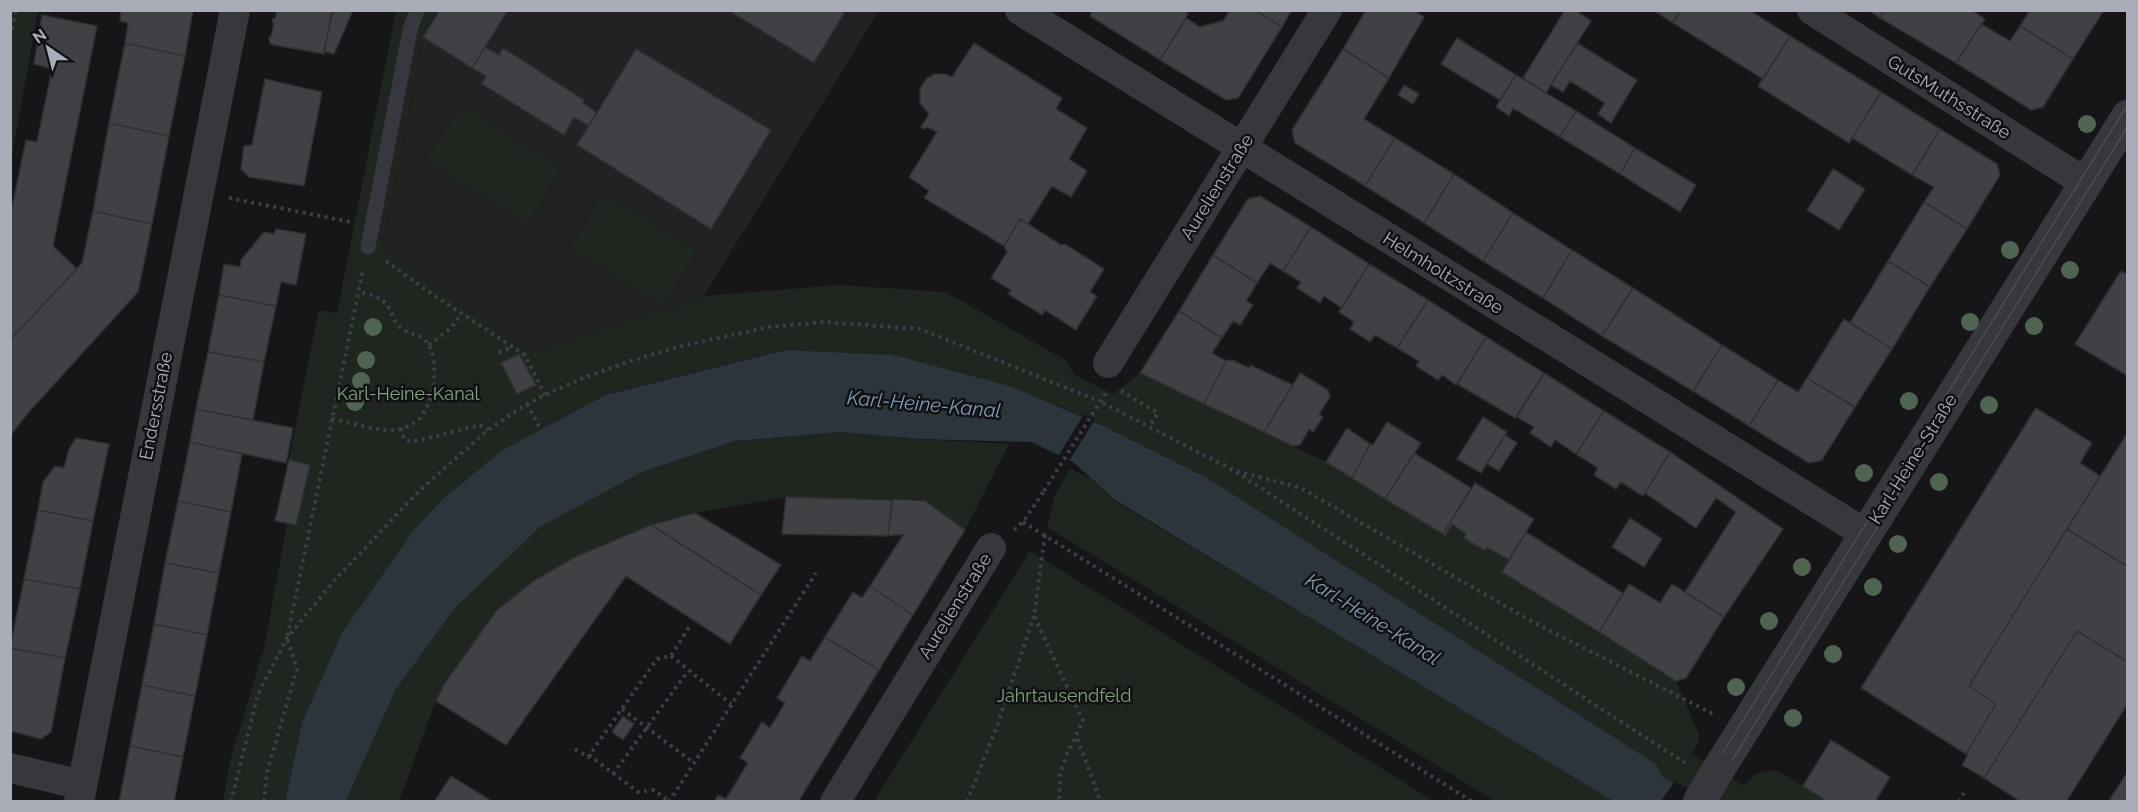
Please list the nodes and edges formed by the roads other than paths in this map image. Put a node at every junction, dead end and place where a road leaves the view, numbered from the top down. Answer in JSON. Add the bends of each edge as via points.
{"nodes":[{"id":1,"x":235,"y":10,"type":"edge"},
{"id":2,"x":417,"y":10,"type":"edge"},
{"id":3,"x":1020,"y":10,"type":"edge"},
{"id":4,"x":1327,"y":10,"type":"edge"},
{"id":5,"x":1812,"y":10,"type":"edge"},
{"id":6,"x":2127,"y":116,"type":"edge"},
{"id":7,"x":1241,"y":148,"type":"junction"},
{"id":8,"x":2086,"y":183,"type":"junction"},
{"id":9,"x":368,"y":247,"type":"road end"},
{"id":10,"x":1112,"y":381,"type":"road end"},
{"id":11,"x":1866,"y":534,"type":"junction"},
{"id":12,"x":991,"y":548,"type":"road end"},
{"id":13,"x":10,"y":768,"type":"edge"},
{"id":14,"x":81,"y":793,"type":"edge"},
{"id":15,"x":835,"y":801,"type":"edge"},
{"id":16,"x":1699,"y":801,"type":"edge"}],
"edges":[{"from":1,"to":14,"type":"street","name":"Endersstraße"},
{"from":2,"to":9,"type":"lane"},
{"from":3,"to":7,"type":"street","name":"Helmholtzstraße"},
{"from":4,"to":7,"type":"street","name":"Aurelienstraße"},
{"from":5,"to":8,"type":"street","name":"GutsMuthsstraße"},
{"from":6,"to":8,"type":"street","name":"Karl-Heine-Straße"},
{"from":7,"to":10,"type":"street","name":"Aurelienstraße"},
{"from":7,"to":11,"type":"street","name":"Helmholtzstraße"},
{"from":8,"to":11,"type":"street","name":"Karl-Heine-Straße"},
{"from":11,"to":16,"type":"street","name":"Karl-Heine-Straße","bridge":true,"via":[[1744,728],[1703,767]]},
{"from":12,"to":15,"type":"street","name":"Aurelienstraße"},
{"from":13,"to":14,"type":"street"}]}
